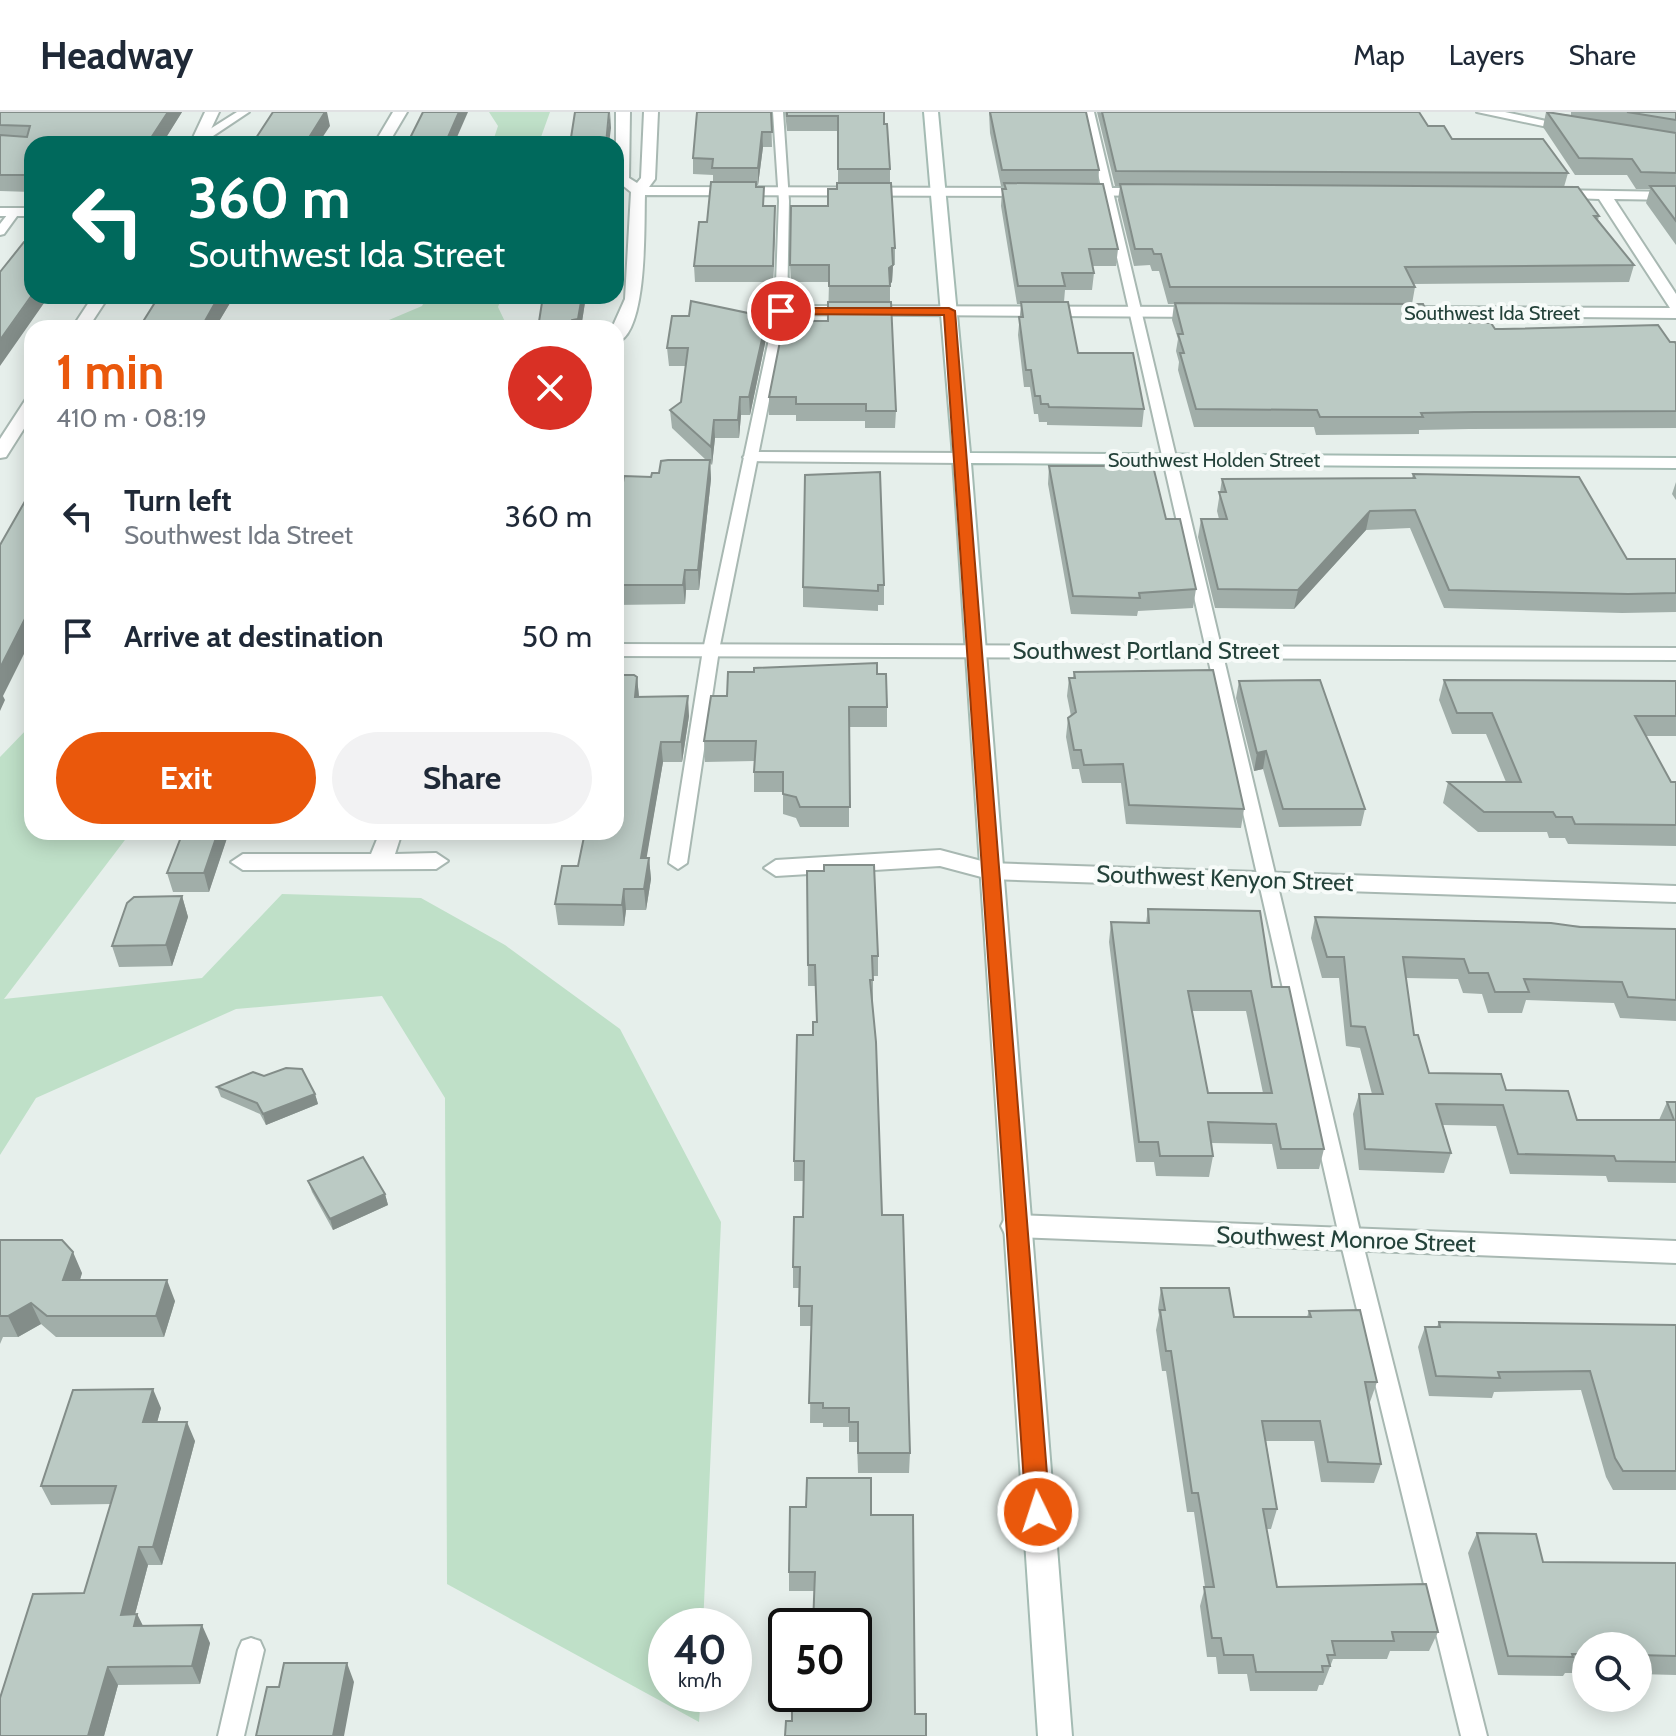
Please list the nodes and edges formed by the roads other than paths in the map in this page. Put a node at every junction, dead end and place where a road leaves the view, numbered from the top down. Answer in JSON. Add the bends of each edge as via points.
{"nodes":[{"id":1,"x":212,"y":112,"type":"edge"},
{"id":2,"x":244,"y":112,"type":"edge"},
{"id":3,"x":400,"y":112,"type":"edge"},
{"id":4,"x":623,"y":112,"type":"edge"},
{"id":5,"x":651,"y":112,"type":"edge"},
{"id":6,"x":778,"y":112,"type":"edge"},
{"id":7,"x":931,"y":112,"type":"edge"},
{"id":8,"x":1089,"y":112,"type":"edge"},
{"id":9,"x":1484,"y":112,"type":"edge"},
{"id":10,"x":1598,"y":132,"type":"edge"},
{"id":11,"x":202,"y":136,"type":"edge"},
{"id":12,"x":208,"y":136,"type":"edge"},
{"id":13,"x":386,"y":136,"type":"edge"},
{"id":14,"x":623,"y":136,"type":"edge"},
{"id":15,"x":624,"y":180,"type":"edge"},
{"id":16,"x":638,"y":191,"type":"junction"},
{"id":17,"x":782,"y":191,"type":"junction"},
{"id":18,"x":937,"y":192,"type":"junction"},
{"id":19,"x":1108,"y":192,"type":"junction"},
{"id":20,"x":1170,"y":192,"type":"edge"},
{"id":21,"x":1527,"y":194,"type":"edge"},
{"id":22,"x":1603,"y":194,"type":"junction"},
{"id":23,"x":1676,"y":196,"type":"edge"},
{"id":24,"x":8,"y":212,"type":"edge"},
{"id":25,"x":0,"y":232,"type":"edge"},
{"id":26,"x":1676,"y":306,"type":"edge"},
{"id":27,"x":781,"y":311,"type":"junction"},
{"id":28,"x":949,"y":311,"type":"junction"},
{"id":29,"x":1134,"y":312,"type":"junction"},
{"id":30,"x":1230,"y":312,"type":"edge"},
{"id":31,"x":1373,"y":312,"type":"edge"},
{"id":32,"x":1676,"y":313,"type":"edge"},
{"id":33,"x":624,"y":320,"type":"edge"},
{"id":34,"x":24,"y":416,"type":"edge"},
{"id":35,"x":0,"y":453,"type":"edge"},
{"id":36,"x":752,"y":457,"type":"junction"},
{"id":37,"x":962,"y":458,"type":"junction"},
{"id":38,"x":1168,"y":460,"type":"junction"},
{"id":39,"x":1676,"y":463,"type":"edge"},
{"id":40,"x":975,"y":649,"type":"junction"},
{"id":41,"x":624,"y":650,"type":"edge"},
{"id":42,"x":711,"y":650,"type":"junction"},
{"id":43,"x":1212,"y":650,"type":"junction"},
{"id":44,"x":1676,"y":654,"type":"edge"},
{"id":45,"x":388,"y":840,"type":"edge"},
{"id":46,"x":381,"y":859,"type":"junction"},
{"id":47,"x":436,"y":861,"type":"dead end"},
{"id":48,"x":243,"y":862,"type":"dead end"},
{"id":49,"x":678,"y":863,"type":"dead end"},
{"id":50,"x":776,"y":868,"type":"dead end"},
{"id":51,"x":989,"y":871,"type":"junction"},
{"id":52,"x":1266,"y":880,"type":"junction"},
{"id":53,"x":1676,"y":894,"type":"edge"},
{"id":54,"x":1015,"y":1226,"type":"junction"},
{"id":55,"x":1351,"y":1240,"type":"junction"},
{"id":56,"x":1676,"y":1252,"type":"edge"},
{"id":57,"x":251,"y":1650,"type":"dead end"},
{"id":58,"x":231,"y":1736,"type":"edge"},
{"id":59,"x":1055,"y":1736,"type":"edge"},
{"id":60,"x":1474,"y":1736,"type":"edge"}],
"edges":[{"from":1,"to":11,"type":"street"},
{"from":2,"to":12,"type":"lane"},
{"from":3,"to":13,"type":"street"},
{"from":4,"to":14,"type":"street"},
{"from":5,"to":16,"type":"street","via":[[648,179]]},
{"from":6,"to":17,"type":"lane"},
{"from":7,"to":18,"type":"street"},
{"from":8,"to":19,"type":"lane"},
{"from":9,"to":10,"type":"street"},
{"from":15,"to":16,"type":"street"},
{"from":16,"to":17,"type":"street"},
{"from":16,"to":33,"type":"street","via":[[633,299]]},
{"from":17,"to":18,"type":"street"},
{"from":17,"to":27,"type":"lane"},
{"from":18,"to":19,"type":"street"},
{"from":18,"to":28,"type":"street"},
{"from":19,"to":20,"type":"street"},
{"from":19,"to":29,"type":"lane"},
{"from":21,"to":22,"type":"street"},
{"from":22,"to":23,"type":"street"},
{"from":22,"to":26,"type":"street"},
{"from":24,"to":25,"type":"lane"},
{"from":27,"to":28,"type":"street"},
{"from":27,"to":36,"type":"lane"},
{"from":28,"to":29,"type":"street"},
{"from":28,"to":37,"type":"street"},
{"from":29,"to":30,"type":"street"},
{"from":29,"to":38,"type":"lane"},
{"from":31,"to":32,"type":"street","name":"Southwest Ida Street"},
{"from":34,"to":35,"type":"street"},
{"from":36,"to":37,"type":"street","name":"Southwest Holden Street"},
{"from":36,"to":42,"type":"lane"},
{"from":37,"to":38,"type":"street","name":"Southwest Holden Street"},
{"from":37,"to":40,"type":"street"},
{"from":38,"to":39,"type":"street","name":"Southwest Holden Street"},
{"from":38,"to":43,"type":"lane"},
{"from":40,"to":42,"type":"street","name":"Southwest Portland Street"},
{"from":40,"to":43,"type":"street","name":"Southwest Portland Street"},
{"from":40,"to":51,"type":"street"},
{"from":41,"to":42,"type":"street","name":"Southwest Portland Street"},
{"from":42,"to":49,"type":"lane"},
{"from":43,"to":44,"type":"street","name":"Southwest Portland Street"},
{"from":43,"to":52,"type":"lane"},
{"from":45,"to":46,"type":"street"},
{"from":46,"to":47,"type":"street"},
{"from":46,"to":48,"type":"street"},
{"from":50,"to":51,"type":"street","name":"Southwest Kenyon Street","via":[[940,858]]},
{"from":51,"to":52,"type":"street","name":"Southwest Kenyon Street"},
{"from":51,"to":54,"type":"street"},
{"from":52,"to":53,"type":"street","name":"Southwest Kenyon Street"},
{"from":52,"to":55,"type":"lane"},
{"from":54,"to":55,"type":"street","name":"Southwest Monroe Street"},
{"from":54,"to":59,"type":"street"},
{"from":55,"to":56,"type":"street","name":"Southwest Monroe Street"},
{"from":55,"to":60,"type":"lane"},
{"from":57,"to":58,"type":"lane"}]}
